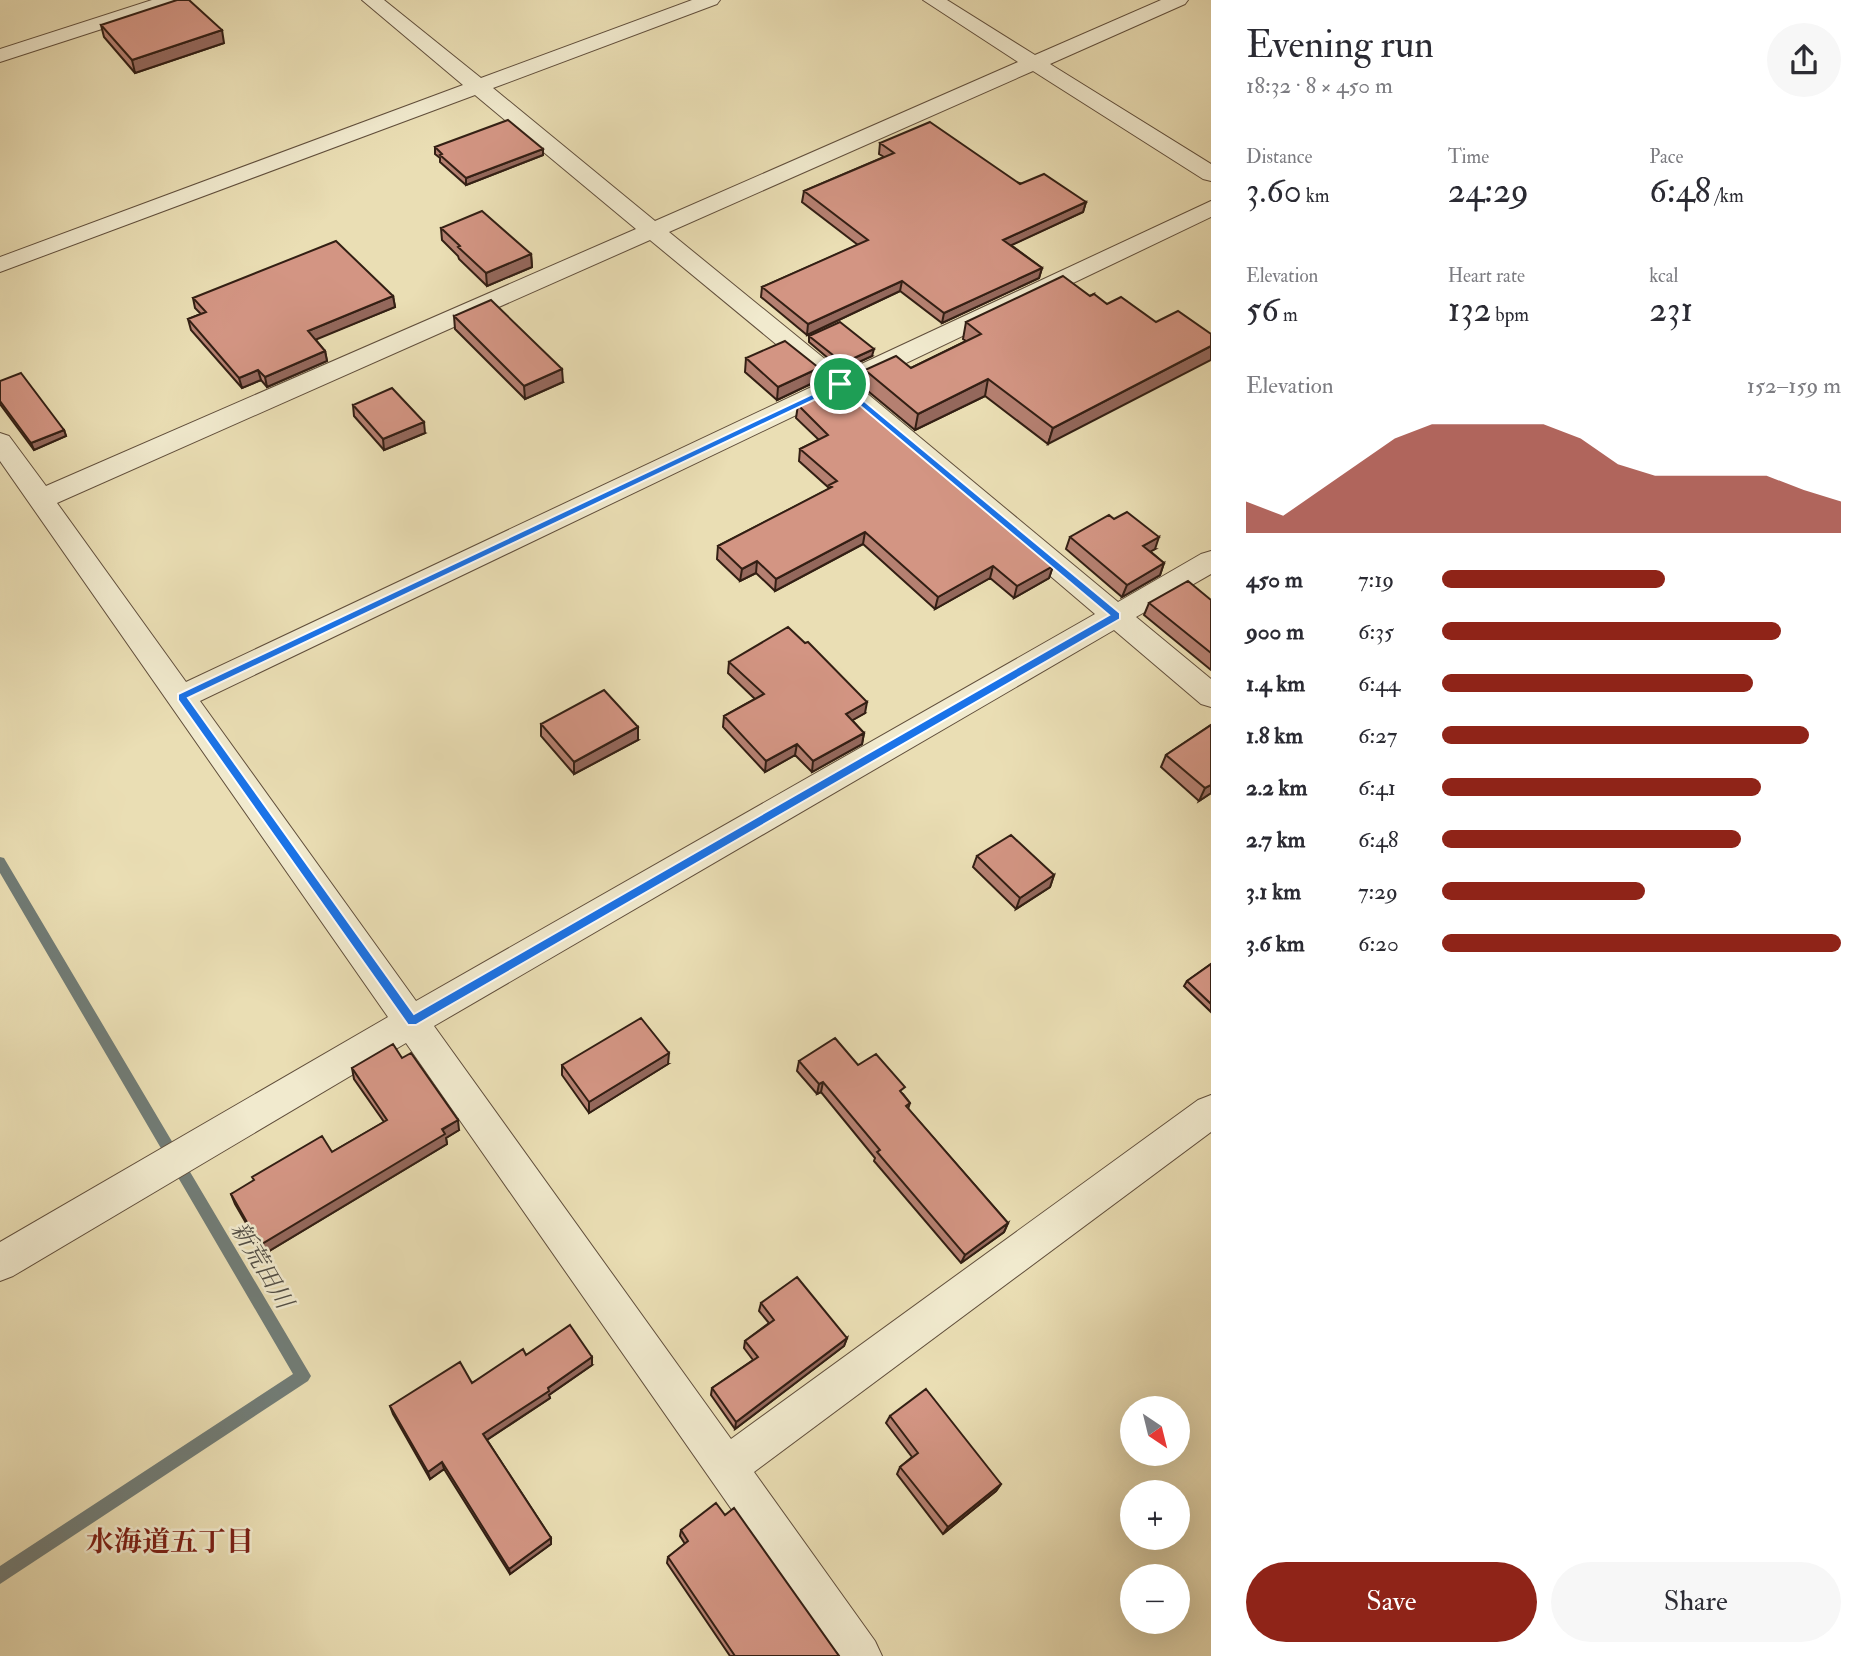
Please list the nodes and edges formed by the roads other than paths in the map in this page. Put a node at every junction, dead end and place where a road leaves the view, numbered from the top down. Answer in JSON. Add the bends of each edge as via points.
{"nodes":[{"id":1,"x":172,"y":0,"type":"edge"},
{"id":2,"x":372,"y":0,"type":"edge"},
{"id":3,"x":710,"y":0,"type":"edge"},
{"id":4,"x":933,"y":0,"type":"edge"},
{"id":5,"x":1178,"y":0,"type":"edge"},
{"id":6,"x":0,"y":56,"type":"edge"},
{"id":7,"x":1034,"y":63,"type":"junction"},
{"id":8,"x":479,"y":88,"type":"junction"},
{"id":9,"x":1211,"y":174,"type":"edge"},
{"id":10,"x":1211,"y":208,"type":"edge"},
{"id":11,"x":654,"y":231,"type":"junction"},
{"id":12,"x":0,"y":265,"type":"edge"},
{"id":13,"x":840,"y":384,"type":"junction"},
{"id":14,"x":0,"y":442,"type":"edge"},
{"id":15,"x":41,"y":499,"type":"junction"},
{"id":16,"x":1211,"y":561,"type":"edge"},
{"id":17,"x":1116,"y":616,"type":"junction"},
{"id":18,"x":1211,"y":696,"type":"edge"},
{"id":19,"x":181,"y":697,"type":"junction"},
{"id":20,"x":412,"y":1021,"type":"junction"},
{"id":21,"x":1211,"y":1111,"type":"edge"},
{"id":22,"x":0,"y":1263,"type":"edge"},
{"id":23,"x":728,"y":1466,"type":"junction"},
{"id":24,"x":860,"y":1656,"type":"edge"}],
"edges":[{"from":1,"to":6,"type":"street"},
{"from":2,"to":8,"type":"street"},
{"from":3,"to":8,"type":"street"},
{"from":4,"to":7,"type":"street"},
{"from":5,"to":7,"type":"street"},
{"from":7,"to":9,"type":"street"},
{"from":7,"to":11,"type":"street"},
{"from":8,"to":11,"type":"street"},
{"from":8,"to":12,"type":"street"},
{"from":10,"to":13,"type":"street"},
{"from":11,"to":13,"type":"street"},
{"from":11,"to":15,"type":"street"},
{"from":13,"to":17,"type":"street"},
{"from":13,"to":19,"type":"street"},
{"from":14,"to":15,"type":"street"},
{"from":15,"to":19,"type":"street"},
{"from":16,"to":17,"type":"street"},
{"from":17,"to":18,"type":"street"},
{"from":17,"to":20,"type":"street"},
{"from":19,"to":20,"type":"street"},
{"from":20,"to":22,"type":"street"},
{"from":20,"to":23,"type":"street"},
{"from":21,"to":23,"type":"street"},
{"from":23,"to":24,"type":"street"}]}
